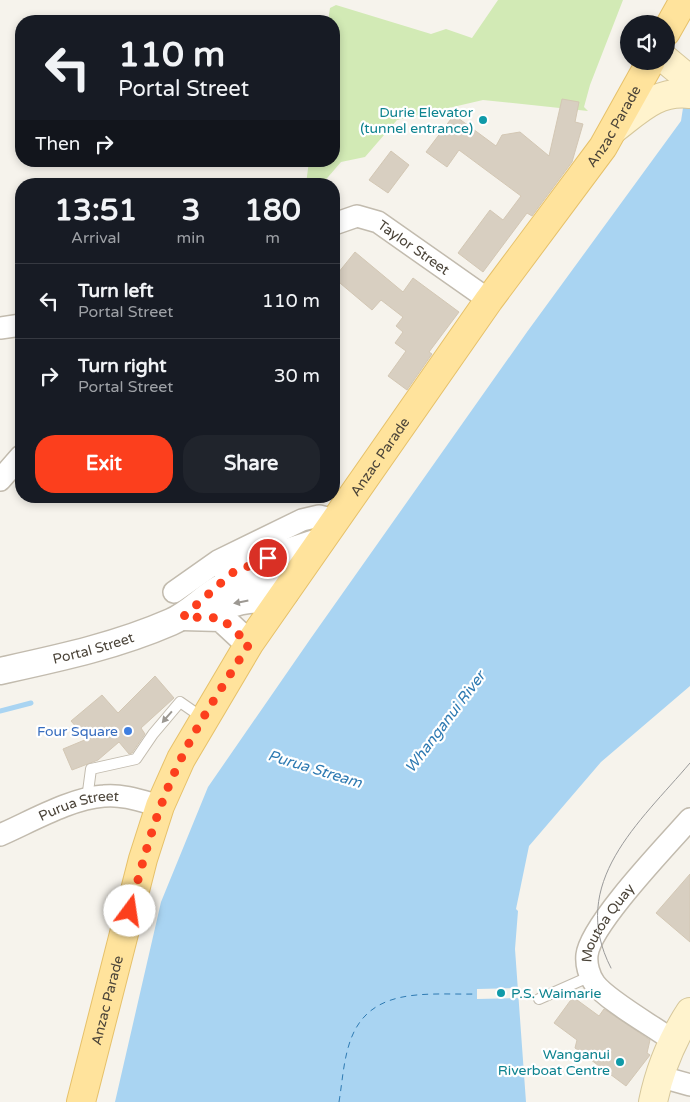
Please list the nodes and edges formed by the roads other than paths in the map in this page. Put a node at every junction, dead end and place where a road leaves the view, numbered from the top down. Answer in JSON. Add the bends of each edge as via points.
{"nodes":[{"id":1,"x":684,"y":0,"type":"edge"},
{"id":2,"x":675,"y":16,"type":"edge"},
{"id":3,"x":675,"y":68,"type":"edge"},
{"id":4,"x":646,"y":70,"type":"edge"},
{"id":5,"x":690,"y":80,"type":"edge"},
{"id":6,"x":690,"y":94,"type":"edge"},
{"id":7,"x":614,"y":128,"type":"junction"},
{"id":8,"x":340,"y":222,"type":"edge"},
{"id":9,"x":488,"y":300,"type":"junction"},
{"id":10,"x":15,"y":327,"type":"edge"},
{"id":11,"x":0,"y":328,"type":"edge"},
{"id":12,"x":15,"y":463,"type":"edge"},
{"id":13,"x":0,"y":480,"type":"edge"},
{"id":14,"x":328,"y":530,"type":"junction"},
{"id":15,"x":174,"y":592,"type":"dead end"},
{"id":16,"x":281,"y":598,"type":"junction"},
{"id":17,"x":200,"y":609,"type":"junction"},
{"id":18,"x":249,"y":644,"type":"junction"},
{"id":19,"x":0,"y":671,"type":"edge"},
{"id":20,"x":204,"y":718,"type":"junction"},
{"id":21,"x":87,"y":799,"type":"junction"},
{"id":22,"x":160,"y":806,"type":"junction"},
{"id":23,"x":690,"y":819,"type":"edge"},
{"id":24,"x":0,"y":835,"type":"edge"},
{"id":25,"x":591,"y":976,"type":"junction"},
{"id":26,"x":539,"y":999,"type":"dead end"},
{"id":27,"x":690,"y":1012,"type":"edge"},
{"id":28,"x":672,"y":1040,"type":"junction"},
{"id":29,"x":658,"y":1076,"type":"junction"},
{"id":30,"x":690,"y":1084,"type":"edge"},
{"id":31,"x":81,"y":1102,"type":"edge"},
{"id":32,"x":653,"y":1102,"type":"edge"}],
"edges":[{"from":1,"to":2,"type":"main road"},
{"from":3,"to":5,"type":"main road"},
{"from":4,"to":7,"type":"main road","name":"Anzac Parade"},
{"from":6,"to":7,"type":"main road","via":[[670,93],[658,97]]},
{"from":7,"to":9,"type":"main road","name":"Anzac Parade"},
{"from":8,"to":9,"type":"street","name":"Taylor Street","via":[[357,216],[378,222]]},
{"from":9,"to":14,"type":"main road","name":"Anzac Parade"},
{"from":10,"to":11,"type":"street"},
{"from":12,"to":13,"type":"street"},
{"from":14,"to":15,"type":"street","via":[[319,516],[294,524],[218,561]]},
{"from":14,"to":16,"type":"main road","name":"Anzac Parade"},
{"from":14,"to":17,"type":"street","name":"Portal Street","via":[[232,573]]},
{"from":16,"to":17,"type":"street","name":"Portal Street"},
{"from":16,"to":18,"type":"main road","name":"Anzac Parade"},
{"from":17,"to":18,"type":"street","via":[[221,618]]},
{"from":17,"to":19,"type":"street","name":"Portal Street","via":[[124,641]]},
{"from":18,"to":20,"type":"main road","name":"Anzac Parade"},
{"from":20,"to":21,"type":"lane","one_way":true,"via":[[180,702],[136,759],[91,769]]},
{"from":20,"to":22,"type":"main road","name":"Anzac Parade","via":[[181,758]]},
{"from":21,"to":22,"type":"street","name":"Purua Street","via":[[127,797]]},
{"from":21,"to":24,"type":"street","name":"Purua Street"},
{"from":22,"to":31,"type":"main road","name":"Anzac Parade","via":[[143,859]]},
{"from":23,"to":25,"type":"street","name":"Moutoa Quay","via":[[599,927],[587,954],[587,968]]},
{"from":25,"to":26,"type":"lane"},
{"from":25,"to":28,"type":"street","name":"Moutoa Quay","via":[[610,997]]},
{"from":27,"to":28,"type":"main road"},
{"from":28,"to":29,"type":"main road"},
{"from":29,"to":30,"type":"street"},
{"from":29,"to":32,"type":"main road"}]}
